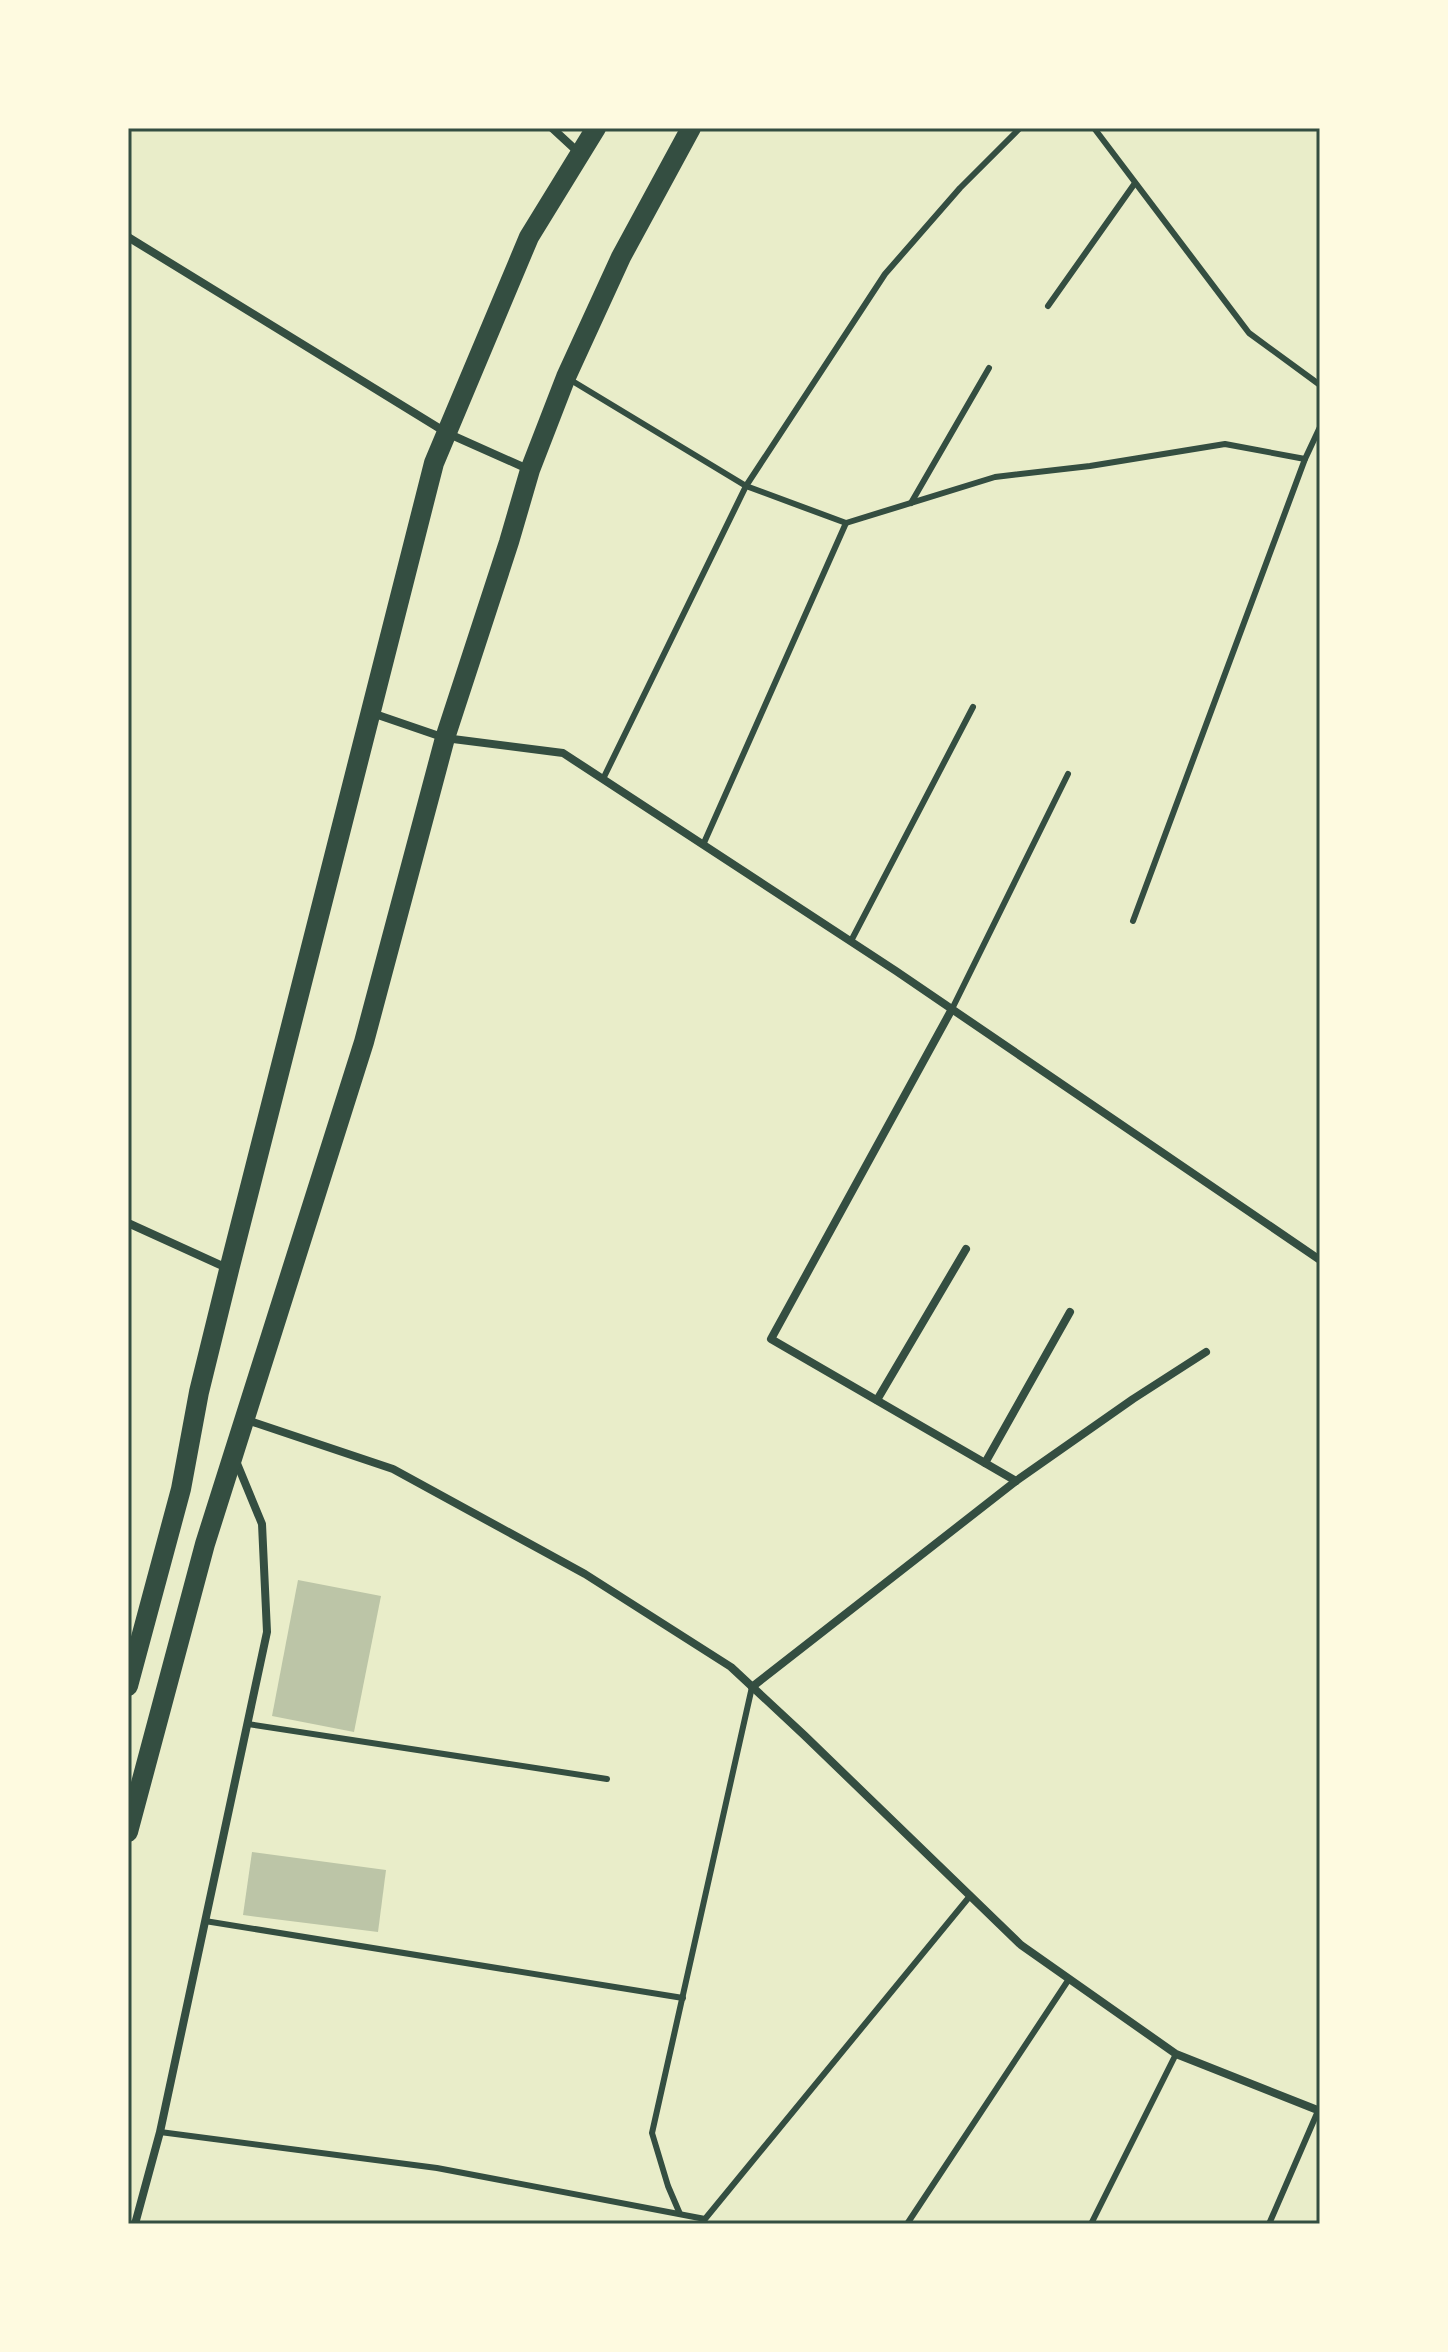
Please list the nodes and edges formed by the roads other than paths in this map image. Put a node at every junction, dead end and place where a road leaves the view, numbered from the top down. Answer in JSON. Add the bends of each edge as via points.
{"nodes":[{"id":1,"x":552,"y":128,"type":"edge"},
{"id":2,"x":596,"y":128,"type":"edge"},
{"id":3,"x":691,"y":128,"type":"edge"},
{"id":4,"x":1020,"y":128,"type":"edge"},
{"id":5,"x":1094,"y":128,"type":"edge"},
{"id":6,"x":580,"y":153,"type":"junction"},
{"id":7,"x":1135,"y":183,"type":"junction"},
{"id":8,"x":128,"y":237,"type":"edge"},
{"id":9,"x":1048,"y":306,"type":"dead end"},
{"id":10,"x":989,"y":368,"type":"dead end"},
{"id":11,"x":566,"y":377,"type":"junction"},
{"id":12,"x":1320,"y":385,"type":"edge"},
{"id":13,"x":1320,"y":427,"type":"edge"},
{"id":14,"x":447,"y":433,"type":"junction"},
{"id":15,"x":1305,"y":459,"type":"junction"},
{"id":16,"x":530,"y":470,"type":"junction"},
{"id":17,"x":746,"y":486,"type":"junction"},
{"id":18,"x":910,"y":503,"type":"junction"},
{"id":19,"x":846,"y":523,"type":"junction"},
{"id":20,"x":973,"y":707,"type":"dead end"},
{"id":21,"x":369,"y":713,"type":"junction"},
{"id":22,"x":445,"y":738,"type":"junction"},
{"id":23,"x":1068,"y":774,"type":"dead end"},
{"id":24,"x":603,"y":779,"type":"junction"},
{"id":25,"x":703,"y":845,"type":"junction"},
{"id":26,"x":1133,"y":921,"type":"dead end"},
{"id":27,"x":851,"y":941,"type":"junction"},
{"id":28,"x":952,"y":1009,"type":"junction"},
{"id":29,"x":128,"y":1223,"type":"edge"},
{"id":30,"x":966,"y":1249,"type":"dead end"},
{"id":31,"x":1320,"y":1260,"type":"edge"},
{"id":32,"x":229,"y":1270,"type":"junction"},
{"id":33,"x":1070,"y":1312,"type":"dead end"},
{"id":34,"x":1206,"y":1352,"type":"dead end"},
{"id":35,"x":877,"y":1400,"type":"junction"},
{"id":36,"x":243,"y":1419,"type":"junction"},
{"id":37,"x":233,"y":1454,"type":"junction"},
{"id":38,"x":985,"y":1463,"type":"junction"},
{"id":39,"x":1016,"y":1481,"type":"junction"},
{"id":40,"x":128,"y":1686,"type":"edge"},
{"id":41,"x":752,"y":1687,"type":"junction"},
{"id":42,"x":248,"y":1724,"type":"junction"},
{"id":43,"x":607,"y":1779,"type":"dead end"},
{"id":44,"x":128,"y":1832,"type":"edge"},
{"id":45,"x":970,"y":1896,"type":"junction"},
{"id":46,"x":205,"y":1921,"type":"junction"},
{"id":47,"x":1069,"y":1979,"type":"junction"},
{"id":48,"x":683,"y":1998,"type":"junction"},
{"id":49,"x":1176,"y":2054,"type":"junction"},
{"id":50,"x":1319,"y":2111,"type":"edge"},
{"id":51,"x":160,"y":2132,"type":"junction"},
{"id":52,"x":680,"y":2214,"type":"junction"},
{"id":53,"x":135,"y":2224,"type":"edge"},
{"id":54,"x":907,"y":2224,"type":"edge"},
{"id":55,"x":1091,"y":2224,"type":"edge"},
{"id":56,"x":1269,"y":2224,"type":"edge"}],
"edges":[{"from":1,"to":6,"type":"street"},
{"from":2,"to":6,"type":"main road"},
{"from":3,"to":11,"type":"main road","via":[[621,257]]},
{"from":4,"to":17,"type":"lane","via":[[885,274]]},
{"from":5,"to":7,"type":"lane"},
{"from":6,"to":14,"type":"main road","via":[[529,237]]},
{"from":7,"to":9,"type":"lane"},
{"from":7,"to":12,"type":"lane","via":[[1249,333]]},
{"from":8,"to":14,"type":"street"},
{"from":10,"to":18,"type":"lane"},
{"from":11,"to":16,"type":"main road"},
{"from":11,"to":17,"type":"lane"},
{"from":13,"to":15,"type":"lane"},
{"from":14,"to":16,"type":"street"},
{"from":14,"to":21,"type":"main road","via":[[434,463]]},
{"from":15,"to":18,"type":"lane","via":[[1225,444],[995,477]]},
{"from":15,"to":26,"type":"lane"},
{"from":16,"to":22,"type":"main road"},
{"from":17,"to":19,"type":"lane"},
{"from":17,"to":24,"type":"lane"},
{"from":18,"to":19,"type":"lane"},
{"from":19,"to":25,"type":"lane"},
{"from":20,"to":27,"type":"lane"},
{"from":21,"to":22,"type":"street"},
{"from":21,"to":32,"type":"main road"},
{"from":22,"to":24,"type":"street","via":[[563,753]]},
{"from":22,"to":36,"type":"main road","via":[[364,1042]]},
{"from":23,"to":28,"type":"lane"},
{"from":24,"to":25,"type":"street"},
{"from":25,"to":27,"type":"street"},
{"from":27,"to":28,"type":"street"},
{"from":28,"to":31,"type":"street"},
{"from":28,"to":35,"type":"street","via":[[771,1339]]},
{"from":29,"to":32,"type":"street"},
{"from":30,"to":35,"type":"street"},
{"from":32,"to":40,"type":"main road","via":[[181,1489]]},
{"from":33,"to":38,"type":"street"},
{"from":34,"to":39,"type":"street"},
{"from":35,"to":38,"type":"street"},
{"from":36,"to":37,"type":"main road"},
{"from":36,"to":41,"type":"street","via":[[393,1469],[585,1574],[731,1667]]},
{"from":37,"to":42,"type":"street","via":[[262,1524],[267,1632]]},
{"from":37,"to":44,"type":"main road"},
{"from":38,"to":39,"type":"street"},
{"from":39,"to":41,"type":"street"},
{"from":41,"to":45,"type":"street"},
{"from":41,"to":48,"type":"lane"},
{"from":42,"to":43,"type":"lane"},
{"from":42,"to":46,"type":"street"},
{"from":45,"to":47,"type":"street","via":[[1021,1945]]},
{"from":45,"to":52,"type":"lane","via":[[705,2219]]},
{"from":46,"to":48,"type":"lane"},
{"from":46,"to":51,"type":"street"},
{"from":47,"to":49,"type":"street"},
{"from":47,"to":54,"type":"lane"},
{"from":48,"to":52,"type":"lane","via":[[652,2133]]},
{"from":49,"to":50,"type":"street"},
{"from":49,"to":55,"type":"lane"},
{"from":50,"to":56,"type":"lane"},
{"from":51,"to":52,"type":"lane","via":[[437,2168]]},
{"from":51,"to":53,"type":"street"}]}
